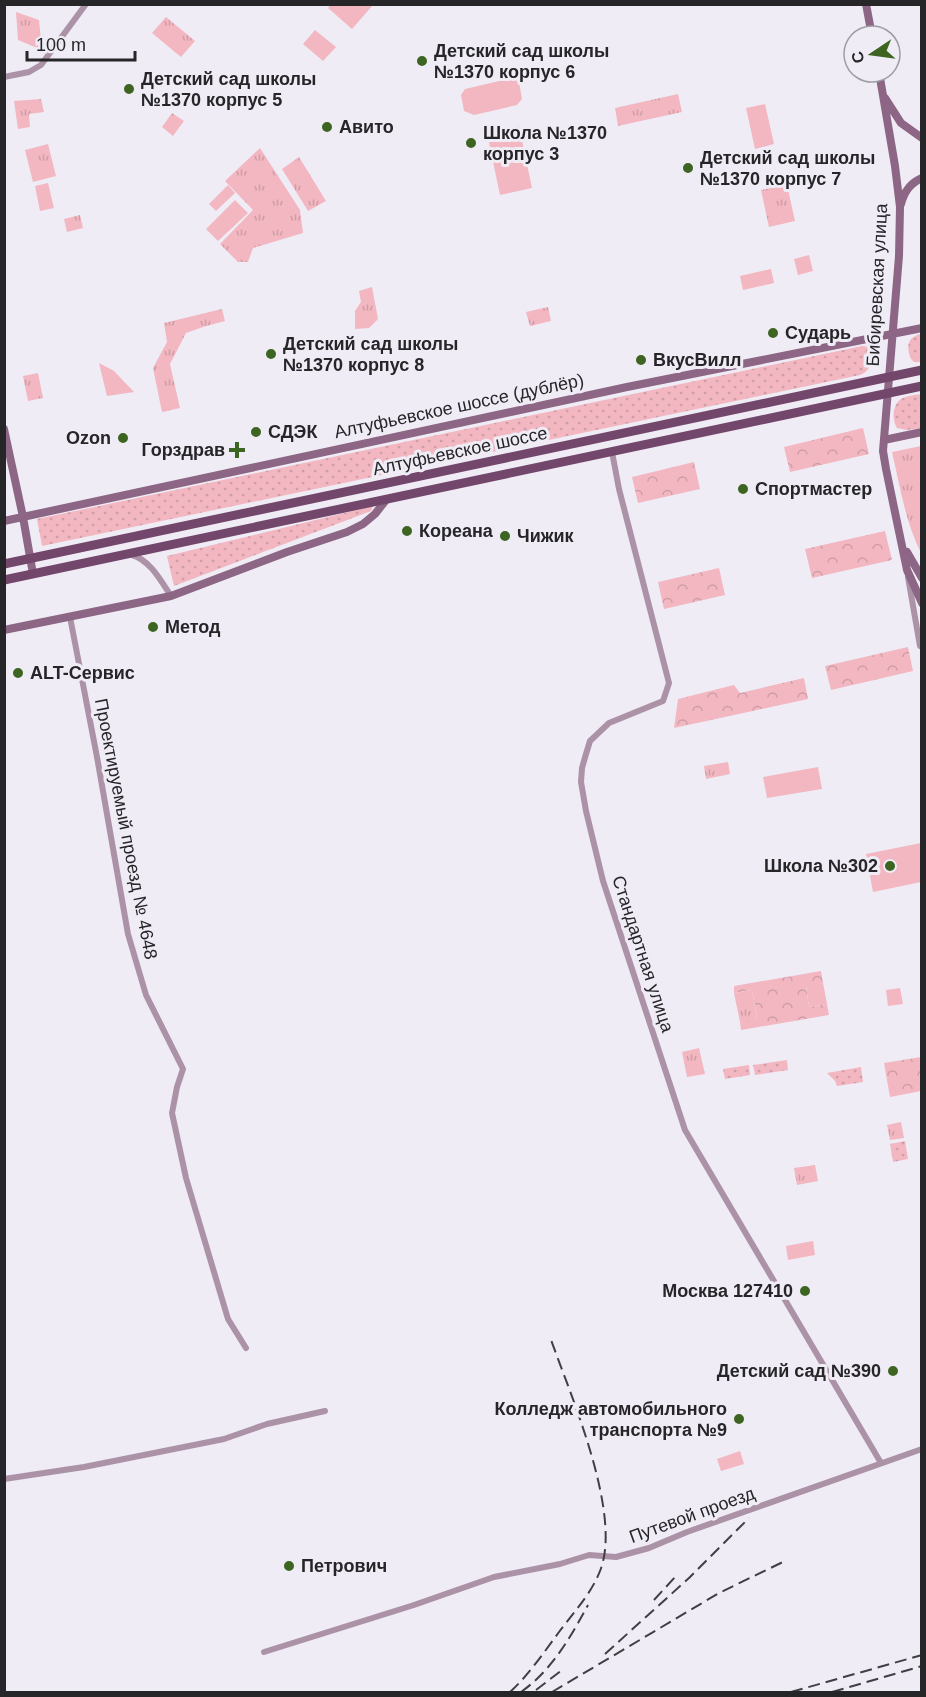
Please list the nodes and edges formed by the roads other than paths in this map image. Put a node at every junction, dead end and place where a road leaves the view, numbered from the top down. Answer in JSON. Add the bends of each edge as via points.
{"nodes":[{"id":1,"x":86,"y":4,"type":"edge"},
{"id":2,"x":866,"y":4,"type":"edge"},
{"id":3,"x":870,"y":24,"type":"edge"},
{"id":4,"x":4,"y":77,"type":"edge"},
{"id":5,"x":881,"y":84,"type":"edge"},
{"id":6,"x":883,"y":95,"type":"junction"},
{"id":7,"x":921,"y":138,"type":"edge"},
{"id":8,"x":921,"y":178,"type":"edge"},
{"id":9,"x":900,"y":207,"type":"junction"},
{"id":10,"x":921,"y":328,"type":"edge"},
{"id":11,"x":892,"y":334,"type":"junction"},
{"id":12,"x":921,"y":370,"type":"edge"},
{"id":13,"x":889,"y":377,"type":"junction"},
{"id":14,"x":921,"y":386,"type":"edge"},
{"id":15,"x":888,"y":394,"type":"junction"},
{"id":16,"x":4,"y":429,"type":"edge"},
{"id":17,"x":921,"y":432,"type":"edge"},
{"id":18,"x":884,"y":440,"type":"junction"},
{"id":19,"x":612,"y":452,"type":"junction"},
{"id":20,"x":386,"y":500,"type":"junction"},
{"id":21,"x":23,"y":517,"type":"junction"},
{"id":22,"x":4,"y":521,"type":"edge"},
{"id":23,"x":898,"y":526,"type":"junction"},
{"id":24,"x":129,"y":554,"type":"junction"},
{"id":25,"x":31,"y":558,"type":"junction"},
{"id":26,"x":4,"y":564,"type":"edge"},
{"id":27,"x":907,"y":570,"type":"junction"},
{"id":28,"x":33,"y":574,"type":"junction"},
{"id":29,"x":921,"y":578,"type":"edge"},
{"id":30,"x":4,"y":580,"type":"edge"},
{"id":31,"x":171,"y":596,"type":"junction"},
{"id":32,"x":921,"y":603,"type":"edge"},
{"id":33,"x":70,"y":617,"type":"junction"},
{"id":34,"x":4,"y":630,"type":"edge"},
{"id":35,"x":921,"y":647,"type":"edge"},
{"id":36,"x":246,"y":1348,"type":"dead end"},
{"id":37,"x":325,"y":1411,"type":"dead end"},
{"id":38,"x":921,"y":1449,"type":"edge"},
{"id":39,"x":881,"y":1462,"type":"junction"},
{"id":40,"x":4,"y":1479,"type":"edge"},
{"id":41,"x":264,"y":1652,"type":"dead end"}],
"edges":[{"from":1,"to":4,"type":"street","via":[[41,65]]},
{"from":2,"to":3,"type":"main road"},
{"from":5,"to":6,"type":"main road","name":"Бибиревская улица"},
{"from":6,"to":7,"type":"main road","via":[[901,123]]},
{"from":6,"to":9,"type":"main road","name":"Бибиревская улица"},
{"from":8,"to":9,"type":"main road","via":[[909,187]]},
{"from":9,"to":11,"type":"main road","name":"Бибиревская улица"},
{"from":10,"to":11,"type":"main road","name":"Алтуфьевское шоссе (дублёр)"},
{"from":11,"to":13,"type":"main road","name":"Бибиревская улица"},
{"from":11,"to":21,"type":"main road","name":"Алтуфьевское шоссе (дублёр)"},
{"from":12,"to":13,"type":"main road","name":"Алтуфьевское шоссе"},
{"from":13,"to":15,"type":"main road","name":"Бибиревская улица"},
{"from":13,"to":25,"type":"main road","name":"Алтуфьевское шоссе"},
{"from":14,"to":15,"type":"main road","name":"Алтуфьевское шоссе"},
{"from":15,"to":18,"type":"main road","name":"Бибиревская улица"},
{"from":15,"to":19,"type":"main road","name":"Алтуфьевское шоссе"},
{"from":16,"to":21,"type":"main road"},
{"from":17,"to":18,"type":"main road"},
{"from":18,"to":23,"type":"main road","name":"Бибиревская улица","via":[[884,459]]},
{"from":19,"to":20,"type":"main road","name":"Алтуфьевское шоссе"},
{"from":19,"to":39,"type":"street","name":"Стандартная улица","via":[[669,683],[663,701],[609,723],[590,741],[581,782],[603,881],[685,1130]]},
{"from":20,"to":24,"type":"main road","name":"Алтуфьевское шоссе"},
{"from":20,"to":31,"type":"main road","via":[[363,524],[346,532]]},
{"from":21,"to":22,"type":"main road","name":"Алтуфьевское шоссе (дублёр)"},
{"from":21,"to":25,"type":"main road"},
{"from":23,"to":27,"type":"main road"},
{"from":23,"to":29,"type":"main road"},
{"from":24,"to":28,"type":"main road","name":"Алтуфьевское шоссе"},
{"from":24,"to":31,"type":"street","via":[[140,557]]},
{"from":25,"to":26,"type":"main road","name":"Алтуфьевское шоссе"},
{"from":25,"to":28,"type":"main road"},
{"from":27,"to":32,"type":"main road"},
{"from":27,"to":35,"type":"street"},
{"from":28,"to":30,"type":"main road","name":"Алтуфьевское шоссе"},
{"from":31,"to":33,"type":"main road"},
{"from":33,"to":34,"type":"main road"},
{"from":33,"to":36,"type":"street","name":"Проектируемый проезд № 4648","via":[[128,934],[146,995],[183,1069],[172,1113],[186,1178],[228,1319]]},
{"from":37,"to":40,"type":"street","via":[[224,1439]]},
{"from":38,"to":39,"type":"street","name":"Путевой проезд"},
{"from":39,"to":41,"type":"street","name":"Путевой проезд","via":[[649,1548],[616,1557],[589,1555],[494,1576]]}]}
